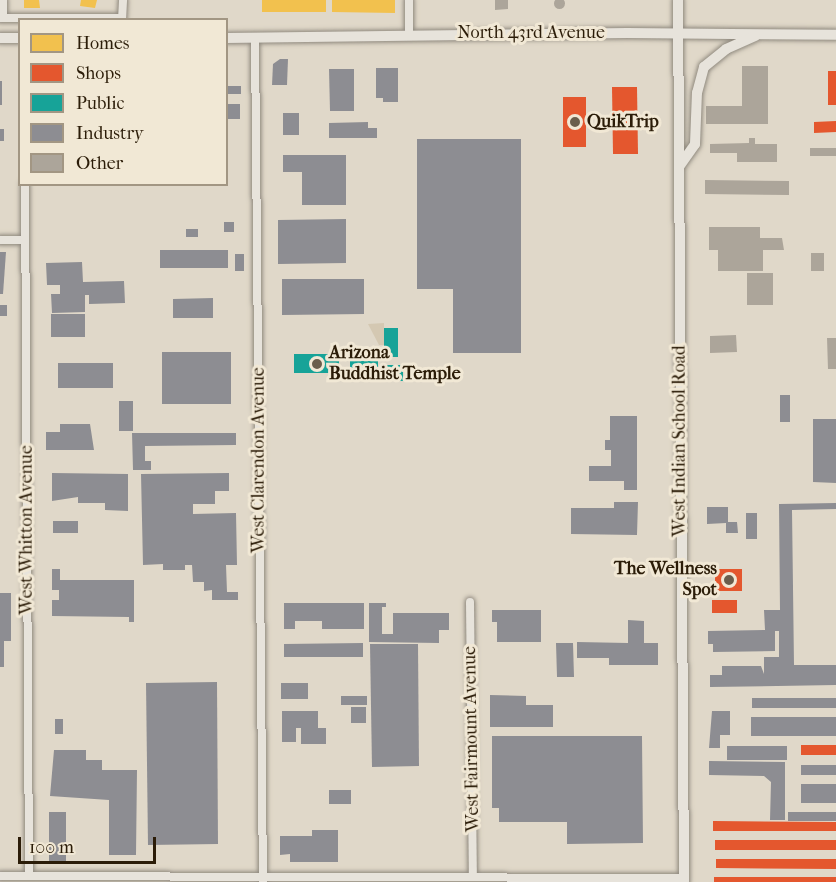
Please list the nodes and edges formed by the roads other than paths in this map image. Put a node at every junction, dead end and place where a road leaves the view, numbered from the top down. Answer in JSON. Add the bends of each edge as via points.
{"nodes":[{"id":1,"x":3,"y":0,"type":"edge"},
{"id":2,"x":123,"y":0,"type":"edge"},
{"id":3,"x":409,"y":0,"type":"edge"},
{"id":4,"x":678,"y":0,"type":"edge"},
{"id":5,"x":1,"y":18,"type":"edge"},
{"id":6,"x":18,"y":18,"type":"edge"},
{"id":7,"x":122,"y":18,"type":"edge"},
{"id":8,"x":678,"y":33,"type":"junction"},
{"id":9,"x":762,"y":33,"type":"junction"},
{"id":10,"x":409,"y":34,"type":"junction"},
{"id":11,"x":836,"y":35,"type":"edge"},
{"id":12,"x":0,"y":38,"type":"edge"},
{"id":13,"x":18,"y":38,"type":"edge"},
{"id":14,"x":228,"y":38,"type":"edge"},
{"id":15,"x":255,"y":38,"type":"junction"},
{"id":16,"x":679,"y":167,"type":"junction"},
{"id":17,"x":25,"y":186,"type":"edge"},
{"id":18,"x":0,"y":240,"type":"edge"},
{"id":19,"x":25,"y":240,"type":"junction"},
{"id":20,"x":470,"y":602,"type":"dead end"},
{"id":21,"x":0,"y":876,"type":"edge"},
{"id":22,"x":29,"y":876,"type":"junction"},
{"id":23,"x":473,"y":876,"type":"junction"},
{"id":24,"x":262,"y":880,"type":"edge"},
{"id":25,"x":684,"y":880,"type":"edge"}],
"edges":[{"from":1,"to":5,"type":"street"},
{"from":2,"to":7,"type":"street"},
{"from":3,"to":10,"type":"street"},
{"from":4,"to":8,"type":"main road","name":"West Indian School Road"},
{"from":5,"to":6,"type":"street"},
{"from":8,"to":9,"type":"main road","name":"North 43rd Avenue"},
{"from":8,"to":10,"type":"main road","name":"North 43rd Avenue"},
{"from":8,"to":16,"type":"main road","name":"West Indian School Road"},
{"from":9,"to":11,"type":"main road","name":"North 43rd Avenue"},
{"from":9,"to":16,"type":"main road","via":[[726,49],[704,67],[697,93],[695,144]]},
{"from":10,"to":15,"type":"main road","name":"North 43rd Avenue"},
{"from":12,"to":13,"type":"main road"},
{"from":14,"to":15,"type":"main road","name":"North 43rd Avenue"},
{"from":15,"to":24,"type":"street","name":"West Clarendon Avenue"},
{"from":16,"to":25,"type":"main road","name":"West Indian School Road"},
{"from":17,"to":19,"type":"street","name":"West Whitton Avenue"},
{"from":18,"to":19,"type":"street"},
{"from":19,"to":22,"type":"street","name":"West Whitton Avenue"},
{"from":20,"to":23,"type":"street","name":"West Fairmount Avenue"},
{"from":21,"to":22,"type":"street"},
{"from":22,"to":24,"type":"street"},
{"from":23,"to":24,"type":"street"},
{"from":23,"to":25,"type":"street"}]}
